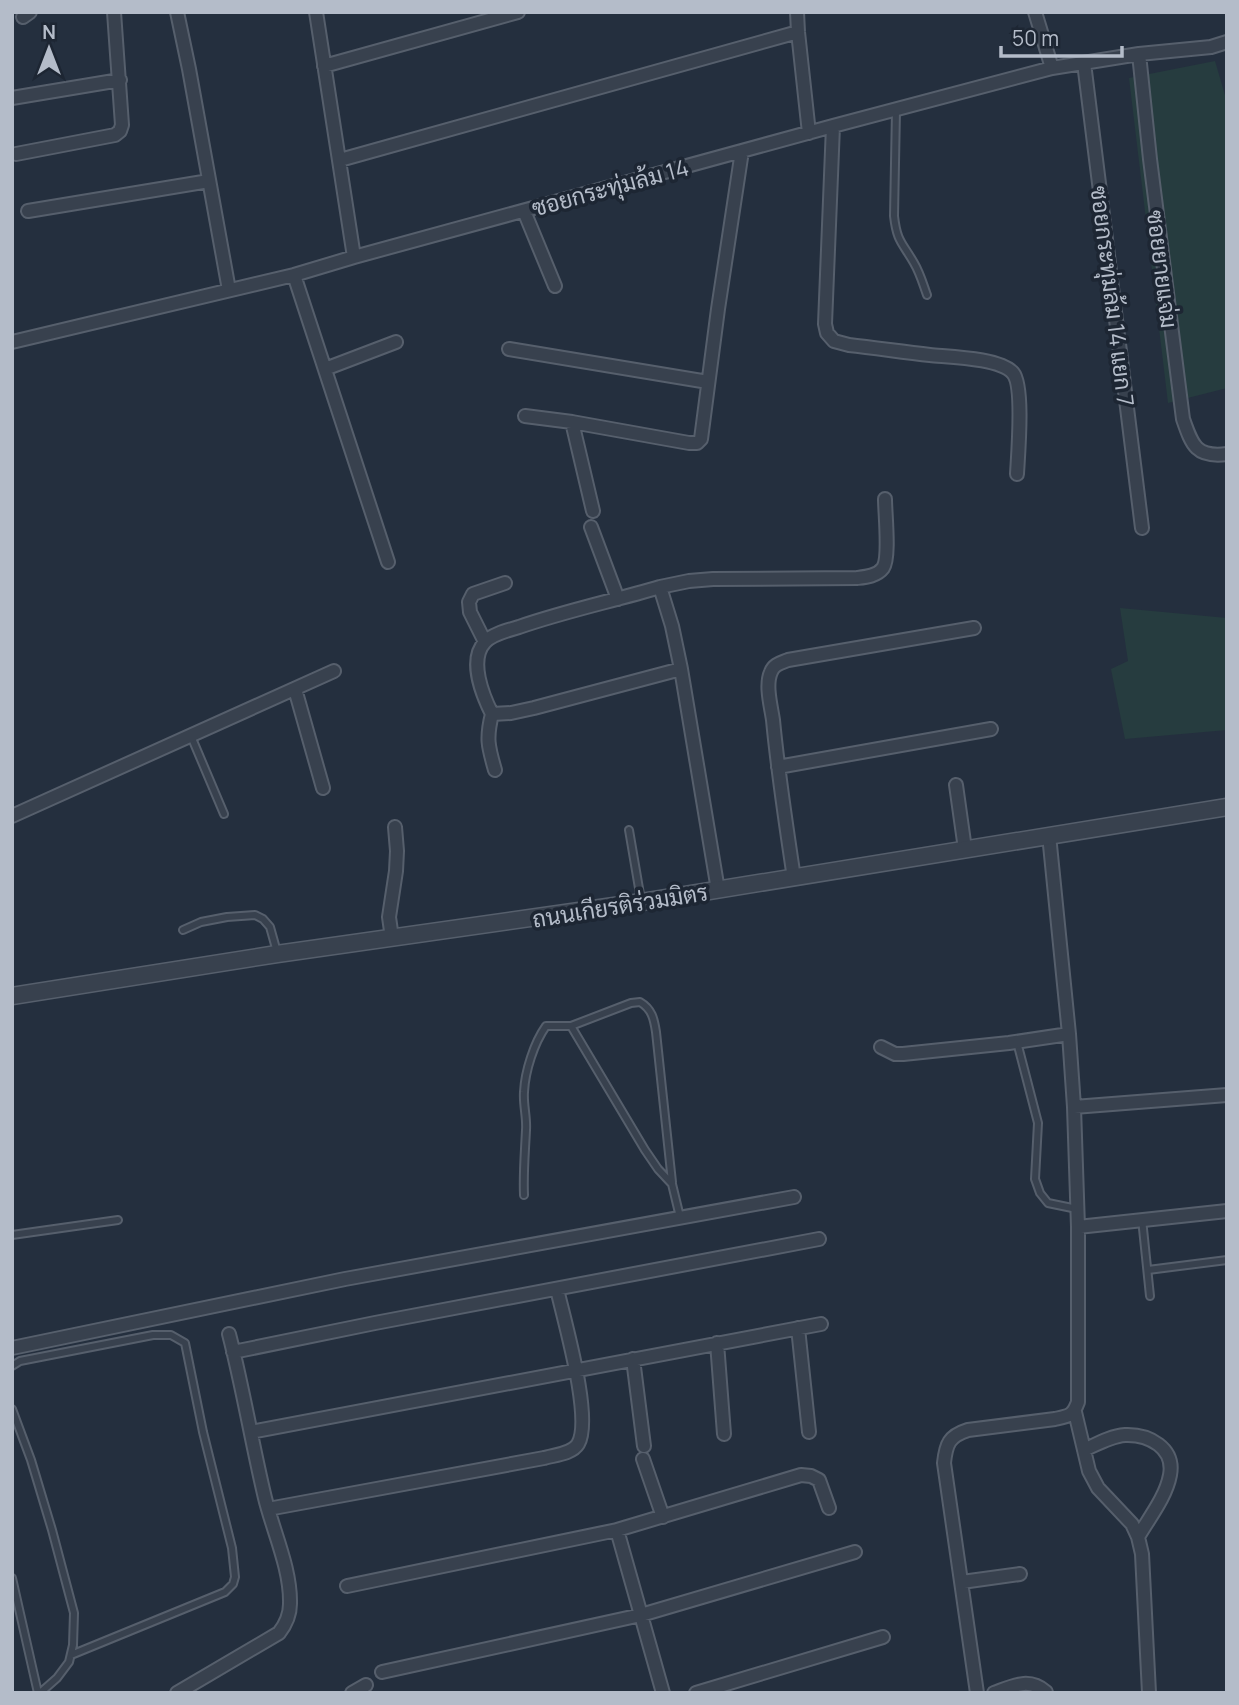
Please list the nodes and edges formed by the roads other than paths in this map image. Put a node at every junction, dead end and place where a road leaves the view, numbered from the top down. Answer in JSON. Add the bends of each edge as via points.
{"nodes":[{"id":1,"x":114,"y":12,"type":"edge"},
{"id":2,"x":177,"y":12,"type":"edge"},
{"id":3,"x":316,"y":12,"type":"edge"},
{"id":4,"x":518,"y":12,"type":"edge"},
{"id":5,"x":797,"y":12,"type":"edge"},
{"id":6,"x":1035,"y":12,"type":"edge"},
{"id":7,"x":798,"y":32,"type":"junction"},
{"id":8,"x":1227,"y":42,"type":"edge"},
{"id":9,"x":1139,"y":54,"type":"junction"},
{"id":10,"x":1084,"y":63,"type":"junction"},
{"id":11,"x":324,"y":66,"type":"junction"},
{"id":12,"x":1052,"y":68,"type":"junction"},
{"id":13,"x":120,"y":80,"type":"junction"},
{"id":14,"x":12,"y":98,"type":"edge"},
{"id":15,"x":896,"y":110,"type":"junction"},
{"id":16,"x":833,"y":126,"type":"junction"},
{"id":17,"x":809,"y":132,"type":"junction"},
{"id":18,"x":742,"y":151,"type":"junction"},
{"id":19,"x":16,"y":153,"type":"dead end"},
{"id":20,"x":340,"y":160,"type":"junction"},
{"id":21,"x":209,"y":181,"type":"junction"},
{"id":22,"x":28,"y":211,"type":"dead end"},
{"id":23,"x":524,"y":211,"type":"junction"},
{"id":24,"x":354,"y":257,"type":"junction"},
{"id":25,"x":295,"y":275,"type":"junction"},
{"id":26,"x":555,"y":286,"type":"dead end"},
{"id":27,"x":229,"y":290,"type":"junction"},
{"id":28,"x":927,"y":295,"type":"dead end"},
{"id":29,"x":12,"y":342,"type":"edge"},
{"id":30,"x":396,"y":342,"type":"dead end"},
{"id":31,"x":509,"y":349,"type":"dead end"},
{"id":32,"x":325,"y":369,"type":"junction"},
{"id":33,"x":708,"y":382,"type":"junction"},
{"id":34,"x":525,"y":416,"type":"dead end"},
{"id":35,"x":572,"y":422,"type":"junction"},
{"id":36,"x":1227,"y":454,"type":"edge"},
{"id":37,"x":1017,"y":474,"type":"dead end"},
{"id":38,"x":884,"y":499,"type":"dead end"},
{"id":39,"x":593,"y":511,"type":"dead end"},
{"id":40,"x":591,"y":527,"type":"dead end"},
{"id":41,"x":1142,"y":528,"type":"dead end"},
{"id":42,"x":388,"y":562,"type":"dead end"},
{"id":43,"x":505,"y":583,"type":"dead end"},
{"id":44,"x":660,"y":587,"type":"junction"},
{"id":45,"x":618,"y":599,"type":"junction"},
{"id":46,"x":974,"y":628,"type":"dead end"},
{"id":47,"x":485,"y":642,"type":"junction"},
{"id":48,"x":681,"y":669,"type":"junction"},
{"id":49,"x":334,"y":671,"type":"dead end"},
{"id":50,"x":296,"y":689,"type":"junction"},
{"id":51,"x":492,"y":714,"type":"junction"},
{"id":52,"x":991,"y":729,"type":"dead end"},
{"id":53,"x":191,"y":736,"type":"junction"},
{"id":54,"x":778,"y":767,"type":"junction"},
{"id":55,"x":495,"y":770,"type":"dead end"},
{"id":56,"x":956,"y":785,"type":"dead end"},
{"id":57,"x":323,"y":788,"type":"dead end"},
{"id":58,"x":1227,"y":807,"type":"edge"},
{"id":59,"x":224,"y":814,"type":"dead end"},
{"id":60,"x":12,"y":816,"type":"edge"},
{"id":61,"x":395,"y":827,"type":"dead end"},
{"id":62,"x":629,"y":830,"type":"dead end"},
{"id":63,"x":1049,"y":835,"type":"junction"},
{"id":64,"x":965,"y":849,"type":"junction"},
{"id":65,"x":794,"y":878,"type":"junction"},
{"id":66,"x":718,"y":890,"type":"junction"},
{"id":67,"x":642,"y":902,"type":"junction"},
{"id":68,"x":183,"y":930,"type":"dead end"},
{"id":69,"x":392,"y":938,"type":"junction"},
{"id":70,"x":277,"y":954,"type":"junction"},
{"id":71,"x":12,"y":996,"type":"edge"},
{"id":72,"x":571,"y":1026,"type":"junction"},
{"id":73,"x":1069,"y":1034,"type":"junction"},
{"id":74,"x":1017,"y":1041,"type":"junction"},
{"id":75,"x":881,"y":1047,"type":"dead end"},
{"id":76,"x":1227,"y":1095,"type":"edge"},
{"id":77,"x":1074,"y":1107,"type":"junction"},
{"id":78,"x":672,"y":1184,"type":"junction"},
{"id":79,"x":524,"y":1195,"type":"dead end"},
{"id":80,"x":794,"y":1198,"type":"dead end"},
{"id":81,"x":1077,"y":1209,"type":"junction"},
{"id":82,"x":1227,"y":1211,"type":"edge"},
{"id":83,"x":681,"y":1219,"type":"junction"},
{"id":84,"x":1142,"y":1219,"type":"junction"},
{"id":85,"x":118,"y":1220,"type":"dead end"},
{"id":86,"x":1078,"y":1227,"type":"junction"},
{"id":87,"x":12,"y":1235,"type":"edge"},
{"id":88,"x":819,"y":1239,"type":"dead end"},
{"id":89,"x":1227,"y":1261,"type":"edge"},
{"id":90,"x":1148,"y":1270,"type":"junction"},
{"id":91,"x":556,"y":1289,"type":"junction"},
{"id":92,"x":1150,"y":1296,"type":"dead end"},
{"id":93,"x":821,"y":1324,"type":"dead end"},
{"id":94,"x":798,"y":1328,"type":"junction"},
{"id":95,"x":229,"y":1334,"type":"dead end"},
{"id":96,"x":717,"y":1343,"type":"junction"},
{"id":97,"x":12,"y":1348,"type":"edge"},
{"id":98,"x":233,"y":1352,"type":"junction"},
{"id":99,"x":633,"y":1359,"type":"junction"},
{"id":100,"x":12,"y":1366,"type":"edge"},
{"id":101,"x":575,"y":1370,"type":"junction"},
{"id":102,"x":12,"y":1409,"type":"edge"},
{"id":103,"x":1075,"y":1412,"type":"junction"},
{"id":104,"x":251,"y":1432,"type":"junction"},
{"id":105,"x":809,"y":1432,"type":"dead end"},
{"id":106,"x":724,"y":1434,"type":"dead end"},
{"id":107,"x":1084,"y":1450,"type":"junction"},
{"id":108,"x":829,"y":1508,"type":"dead end"},
{"id":109,"x":268,"y":1509,"type":"junction"},
{"id":110,"x":663,"y":1517,"type":"junction"},
{"id":111,"x":617,"y":1530,"type":"junction"},
{"id":112,"x":1138,"y":1537,"type":"junction"},
{"id":113,"x":855,"y":1552,"type":"dead end"},
{"id":114,"x":1020,"y":1574,"type":"dead end"},
{"id":115,"x":12,"y":1578,"type":"edge"},
{"id":116,"x":962,"y":1582,"type":"junction"},
{"id":117,"x":347,"y":1586,"type":"dead end"},
{"id":118,"x":641,"y":1615,"type":"junction"},
{"id":119,"x":883,"y":1637,"type":"dead end"},
{"id":120,"x":71,"y":1655,"type":"junction"},
{"id":121,"x":382,"y":1672,"type":"dead end"},
{"id":122,"x":366,"y":1685,"type":"dead end"},
{"id":123,"x":1046,"y":1692,"type":"edge"},
{"id":124,"x":39,"y":1693,"type":"edge"},
{"id":125,"x":177,"y":1693,"type":"edge"},
{"id":126,"x":352,"y":1693,"type":"edge"},
{"id":127,"x":663,"y":1693,"type":"edge"},
{"id":128,"x":696,"y":1693,"type":"edge"},
{"id":129,"x":977,"y":1693,"type":"edge"},
{"id":130,"x":994,"y":1693,"type":"edge"},
{"id":131,"x":1149,"y":1693,"type":"edge"}],
"edges":[{"from":1,"to":13,"type":"street"},
{"from":2,"to":21,"type":"street"},
{"from":3,"to":11,"type":"street"},
{"from":4,"to":11,"type":"street"},
{"from":5,"to":7,"type":"street"},
{"from":6,"to":12,"type":"street"},
{"from":7,"to":17,"type":"street"},
{"from":7,"to":20,"type":"street"},
{"from":8,"to":9,"type":"street","name":"ซอยกระทุ่มล้ม 14"},
{"from":9,"to":10,"type":"street","name":"ซอยกระทุ่มล้ม 14"},
{"from":9,"to":36,"type":"street","name":"ซอยยายแจ่ม","via":[[1183,419],[1197,448],[1205,454]]},
{"from":10,"to":12,"type":"street","name":"ซอยกระทุ่มล้ม 14"},
{"from":10,"to":41,"type":"street","name":"ซอยกระทุ่มล้ม 14 แยก 7"},
{"from":11,"to":20,"type":"street"},
{"from":12,"to":15,"type":"street","name":"ซอยกระทุ่มล้ม 14"},
{"from":13,"to":14,"type":"street"},
{"from":13,"to":19,"type":"street","via":[[122,125],[115,135]]},
{"from":15,"to":16,"type":"street","name":"ซอยกระทุ่มล้ม 14"},
{"from":15,"to":28,"type":"lane","via":[[896,233]]},
{"from":16,"to":17,"type":"street","name":"ซอยกระทุ่มล้ม 14"},
{"from":16,"to":37,"type":"street","via":[[827,333],[834,341],[849,345],[979,360],[1013,373],[1019,397]]},
{"from":17,"to":18,"type":"street","name":"ซอยกระทุ่มล้ม 14"},
{"from":18,"to":23,"type":"street","name":"ซอยกระทุ่มล้ม 14"},
{"from":18,"to":33,"type":"street"},
{"from":20,"to":24,"type":"street"},
{"from":21,"to":22,"type":"street"},
{"from":21,"to":27,"type":"street"},
{"from":23,"to":24,"type":"street","name":"ซอยกระทุ่มล้ม 14"},
{"from":23,"to":26,"type":"street"},
{"from":24,"to":25,"type":"street","name":"ซอยกระทุ่มล้ม 14"},
{"from":25,"to":27,"type":"street","name":"ซอยกระทุ่มล้ม 14"},
{"from":25,"to":32,"type":"street"},
{"from":27,"to":29,"type":"street","name":"ซอยกระทุ่มล้ม 14"},
{"from":30,"to":32,"type":"street"},
{"from":31,"to":33,"type":"street"},
{"from":32,"to":42,"type":"street"},
{"from":33,"to":35,"type":"street","via":[[703,430],[697,443]]},
{"from":34,"to":35,"type":"street"},
{"from":35,"to":39,"type":"street"},
{"from":38,"to":44,"type":"street","via":[[887,554],[884,567],[875,575],[857,579],[713,579]]},
{"from":40,"to":45,"type":"street"},
{"from":43,"to":47,"type":"street","via":[[474,594],[469,602]]},
{"from":44,"to":45,"type":"street"},
{"from":44,"to":48,"type":"street"},
{"from":45,"to":47,"type":"street","via":[[526,624]]},
{"from":46,"to":54,"type":"street","via":[[778,664],[769,680]]},
{"from":47,"to":51,"type":"street","via":[[478,656],[478,674]]},
{"from":48,"to":51,"type":"street","via":[[534,708]]},
{"from":48,"to":66,"type":"street"},
{"from":49,"to":50,"type":"street"},
{"from":50,"to":53,"type":"street"},
{"from":50,"to":57,"type":"street"},
{"from":51,"to":55,"type":"street","via":[[487,736]]},
{"from":52,"to":54,"type":"street"},
{"from":53,"to":59,"type":"lane"},
{"from":53,"to":60,"type":"street"},
{"from":54,"to":65,"type":"street"},
{"from":56,"to":64,"type":"street"},
{"from":58,"to":63,"type":"street","name":"ถนนเกียรติร่วมมิตร"},
{"from":61,"to":69,"type":"street","via":[[397,851],[389,917]]},
{"from":62,"to":67,"type":"lane"},
{"from":63,"to":64,"type":"street","name":"ถนนเกียรติร่วมมิตร"},
{"from":63,"to":73,"type":"street"},
{"from":64,"to":65,"type":"street","name":"ถนนเกียรติร่วมมิตร"},
{"from":65,"to":66,"type":"street","name":"ถนนเกียรติร่วมมิตร"},
{"from":66,"to":67,"type":"street","name":"ถนนเกียรติร่วมมิตร"},
{"from":67,"to":69,"type":"street","name":"ถนนเกียรติร่วมมิตร"},
{"from":68,"to":70,"type":"lane","via":[[201,922],[255,915],[270,927]]},
{"from":69,"to":70,"type":"street","name":"ถนนเกียรติร่วมมิตร"},
{"from":70,"to":71,"type":"street","name":"ถนนเกียรติร่วมมิตร"},
{"from":72,"to":78,"type":"lane","via":[[645,1150]]},
{"from":72,"to":78,"type":"lane","via":[[631,1003],[647,1006],[654,1017]]},
{"from":72,"to":79,"type":"lane","via":[[546,1026],[530,1061],[524,1091]]},
{"from":73,"to":74,"type":"street"},
{"from":73,"to":77,"type":"street"},
{"from":74,"to":75,"type":"street","via":[[903,1054]]},
{"from":74,"to":81,"type":"lane","via":[[1038,1123],[1035,1180],[1040,1194],[1048,1203]]},
{"from":76,"to":77,"type":"street"},
{"from":77,"to":81,"type":"street"},
{"from":78,"to":83,"type":"lane"},
{"from":80,"to":83,"type":"street"},
{"from":81,"to":86,"type":"street"},
{"from":82,"to":84,"type":"street"},
{"from":83,"to":97,"type":"street","via":[[345,1279]]},
{"from":84,"to":86,"type":"street"},
{"from":84,"to":90,"type":"lane"},
{"from":85,"to":87,"type":"lane"},
{"from":86,"to":103,"type":"street"},
{"from":88,"to":91,"type":"street"},
{"from":89,"to":90,"type":"lane"},
{"from":90,"to":92,"type":"lane"},
{"from":91,"to":98,"type":"street"},
{"from":91,"to":101,"type":"street"},
{"from":93,"to":94,"type":"street"},
{"from":94,"to":96,"type":"street"},
{"from":94,"to":105,"type":"street"},
{"from":95,"to":98,"type":"street"},
{"from":96,"to":99,"type":"street"},
{"from":96,"to":106,"type":"street"},
{"from":98,"to":104,"type":"street"},
{"from":99,"to":101,"type":"street"},
{"from":99,"to":110,"type":"street","via":[[644,1452]]},
{"from":100,"to":120,"type":"lane","via":[[153,1335],[171,1335],[185,1343],[232,1548],[235,1577],[225,1592]]},
{"from":101,"to":104,"type":"street"},
{"from":101,"to":109,"type":"street","via":[[582,1431],[576,1447],[566,1452]]},
{"from":102,"to":120,"type":"lane","via":[[74,1613]]},
{"from":103,"to":107,"type":"street"},
{"from":103,"to":116,"type":"street","via":[[1055,1419],[968,1430],[950,1440],[944,1463]]},
{"from":104,"to":109,"type":"street"},
{"from":107,"to":112,"type":"street","via":[[1098,1488],[1132,1524]]},
{"from":107,"to":112,"type":"street","via":[[1124,1435],[1157,1442],[1165,1450],[1171,1462],[1169,1477]]},
{"from":108,"to":110,"type":"street","via":[[819,1480],[801,1475]]},
{"from":109,"to":125,"type":"street","via":[[287,1575],[290,1602],[285,1625],[279,1633]]},
{"from":110,"to":111,"type":"street"},
{"from":111,"to":117,"type":"street"},
{"from":111,"to":118,"type":"street"},
{"from":112,"to":131,"type":"street"},
{"from":113,"to":118,"type":"street"},
{"from":114,"to":116,"type":"street"},
{"from":115,"to":124,"type":"lane"},
{"from":116,"to":129,"type":"street"},
{"from":118,"to":121,"type":"street"},
{"from":118,"to":127,"type":"street"},
{"from":119,"to":128,"type":"street"},
{"from":120,"to":124,"type":"lane","via":[[57,1678]]},
{"from":122,"to":126,"type":"street"},
{"from":123,"to":130,"type":"street","via":[[1029,1683]]}]}
